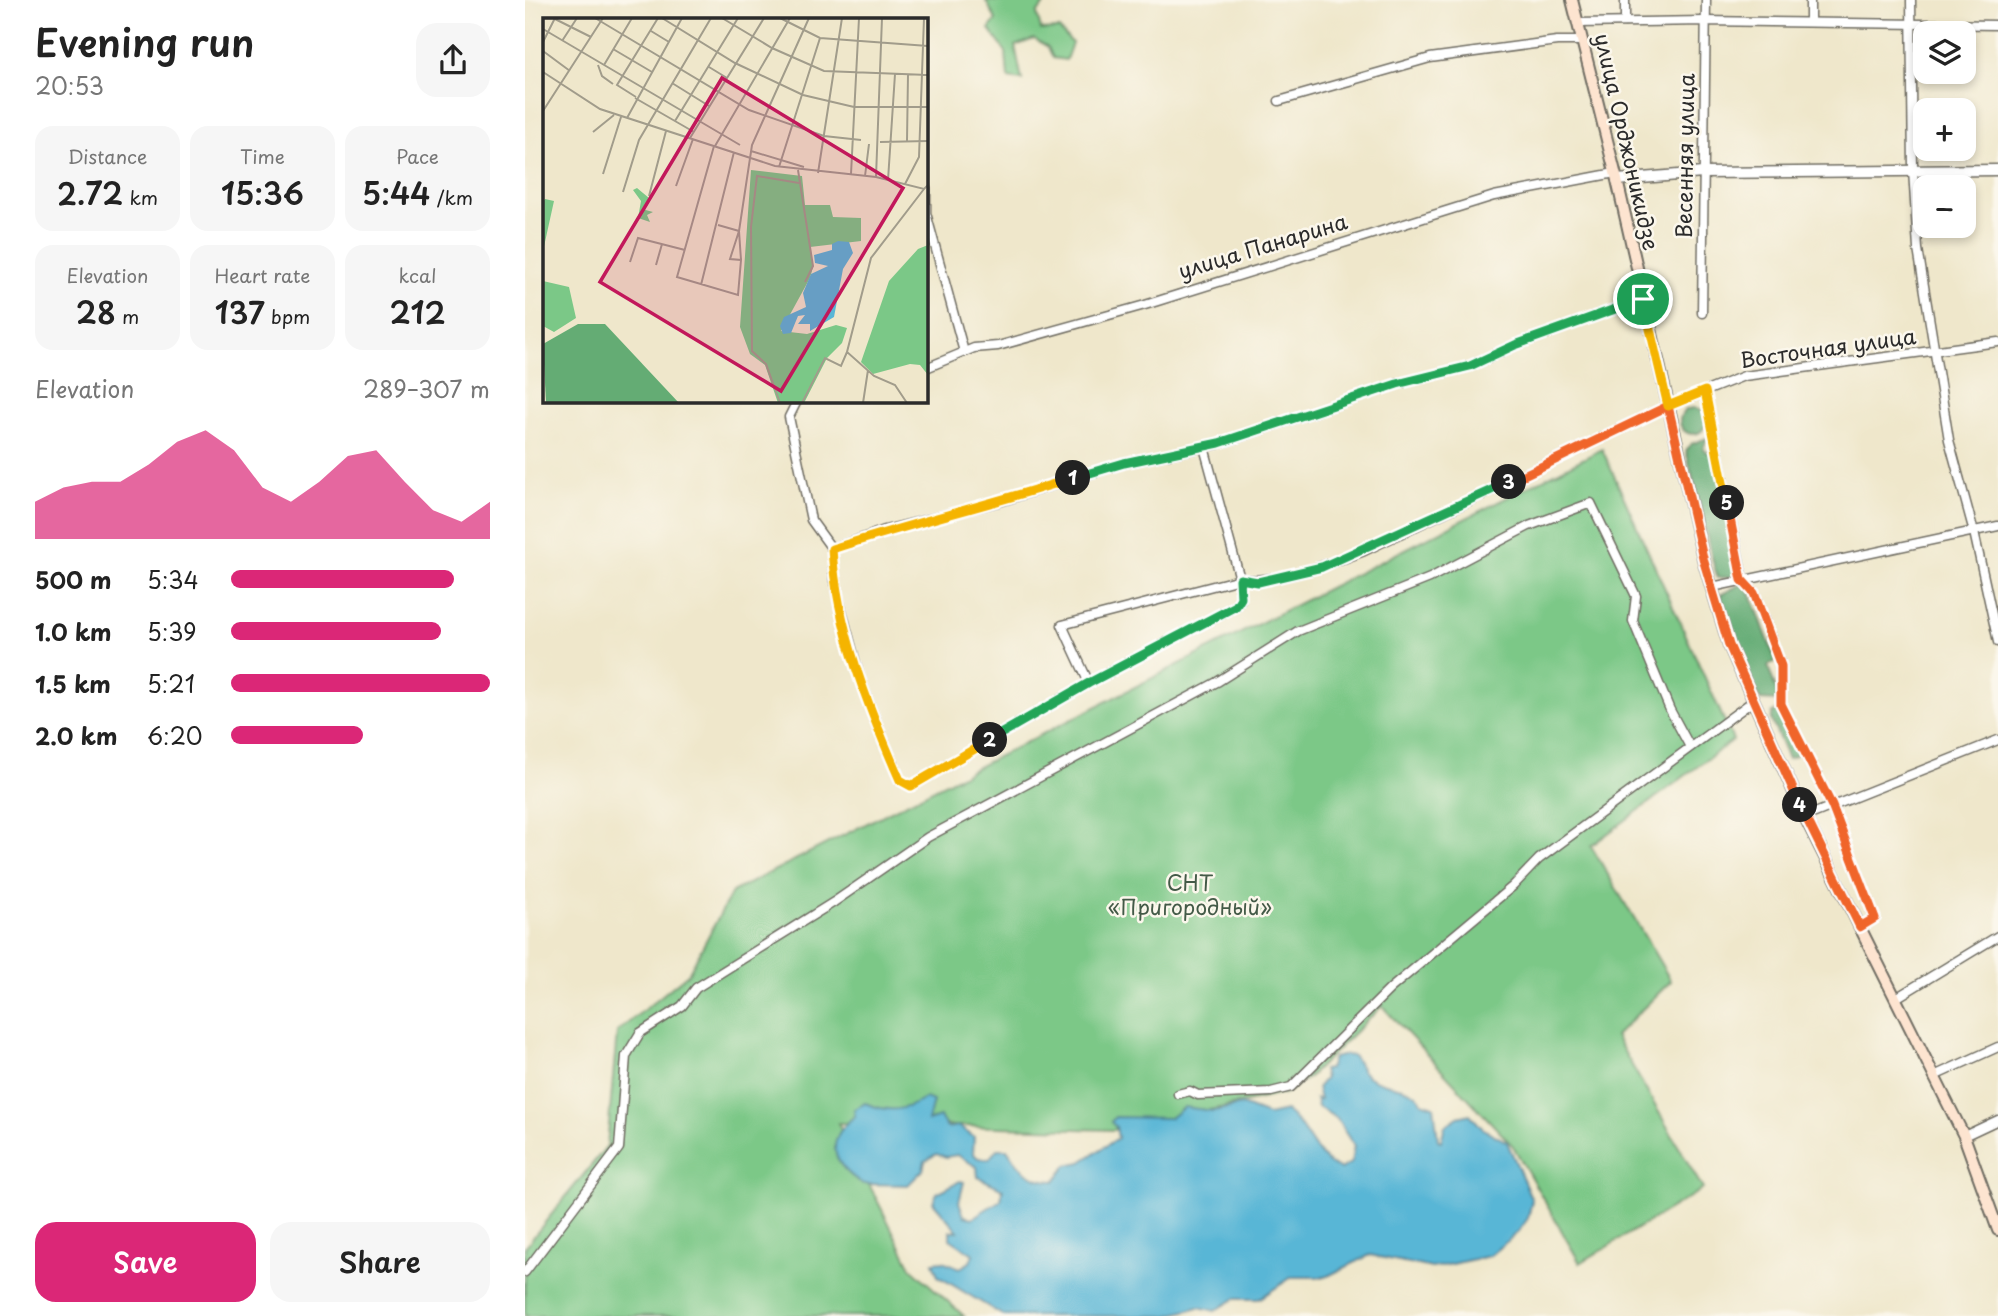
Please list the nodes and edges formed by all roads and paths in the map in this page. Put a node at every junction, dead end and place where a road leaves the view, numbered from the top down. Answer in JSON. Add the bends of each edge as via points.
{"nodes":[{"id":1,"x":1572,"y":0,"type":"edge"},
{"id":2,"x":1625,"y":0,"type":"edge"},
{"id":3,"x":1706,"y":0,"type":"edge"},
{"id":4,"x":1810,"y":0,"type":"edge"},
{"id":5,"x":1911,"y":0,"type":"edge"},
{"id":6,"x":1705,"y":21,"type":"junction"},
{"id":7,"x":1810,"y":21,"type":"junction"},
{"id":8,"x":1625,"y":22,"type":"junction"},
{"id":9,"x":1578,"y":23,"type":"junction"},
{"id":10,"x":1911,"y":25,"type":"junction"},
{"id":11,"x":1998,"y":25,"type":"edge"},
{"id":12,"x":1582,"y":41,"type":"junction"},
{"id":13,"x":1279,"y":101,"type":"dead end"},
{"id":14,"x":1913,"y":170,"type":"junction"},
{"id":15,"x":1998,"y":170,"type":"edge"},
{"id":16,"x":1703,"y":173,"type":"junction"},
{"id":17,"x":1616,"y":177,"type":"junction"},
{"id":18,"x":927,"y":217,"type":"edge"},
{"id":19,"x":1643,"y":299,"type":"junction"},
{"id":20,"x":1702,"y":313,"type":"dead end"},
{"id":21,"x":1998,"y":342,"type":"edge"},
{"id":22,"x":1933,"y":351,"type":"junction"},
{"id":23,"x":964,"y":352,"type":"junction"},
{"id":24,"x":927,"y":368,"type":"edge"},
{"id":25,"x":1705,"y":391,"type":"junction"},
{"id":26,"x":797,"y":402,"type":"edge"},
{"id":27,"x":1668,"y":406,"type":"junction"},
{"id":28,"x":1205,"y":447,"type":"junction"},
{"id":29,"x":1998,"y":526,"type":"edge"},
{"id":30,"x":1974,"y":532,"type":"junction"},
{"id":31,"x":832,"y":549,"type":"junction"},
{"id":32,"x":1240,"y":579,"type":"junction"},
{"id":33,"x":1742,"y":580,"type":"junction"},
{"id":34,"x":1712,"y":587,"type":"junction"},
{"id":35,"x":1998,"y":642,"type":"edge"},
{"id":36,"x":1089,"y":683,"type":"junction"},
{"id":37,"x":1753,"y":701,"type":"junction"},
{"id":38,"x":1998,"y":740,"type":"edge"},
{"id":39,"x":1690,"y":747,"type":"junction"},
{"id":40,"x":1832,"y":806,"type":"junction"},
{"id":41,"x":1805,"y":817,"type":"junction"},
{"id":42,"x":1860,"y":927,"type":"junction"},
{"id":43,"x":1998,"y":936,"type":"edge"},
{"id":44,"x":1896,"y":998,"type":"junction"},
{"id":45,"x":1998,"y":1047,"type":"edge"},
{"id":46,"x":1934,"y":1076,"type":"junction"},
{"id":47,"x":1178,"y":1094,"type":"dead end"},
{"id":48,"x":1998,"y":1120,"type":"edge"},
{"id":49,"x":1964,"y":1136,"type":"junction"},
{"id":50,"x":1995,"y":1208,"type":"edge"},
{"id":51,"x":1998,"y":1230,"type":"edge"},
{"id":52,"x":525,"y":1272,"type":"edge"}],
"edges":[{"from":1,"to":9,"type":"main road","name":"улица Орджоникидзе"},
{"from":2,"to":8,"type":"street"},
{"from":3,"to":6,"type":"street","name":"Весенняя улица"},
{"from":4,"to":7,"type":"street"},
{"from":5,"to":10,"type":"street"},
{"from":6,"to":7,"type":"street"},
{"from":6,"to":8,"type":"street"},
{"from":6,"to":16,"type":"street","name":"Весенняя улица"},
{"from":7,"to":10,"type":"street"},
{"from":8,"to":9,"type":"street"},
{"from":9,"to":12,"type":"main road","name":"улица Орджоникидзе"},
{"from":10,"to":11,"type":"street"},
{"from":10,"to":14,"type":"street"},
{"from":12,"to":13,"type":"street","via":[[1430,58]]},
{"from":12,"to":17,"type":"main road","name":"улица Орджоникидзе"},
{"from":14,"to":15,"type":"street","name":"улица Панарина"},
{"from":14,"to":16,"type":"street","name":"улица Панарина"},
{"from":14,"to":22,"type":"street","via":[[1918,249]]},
{"from":16,"to":17,"type":"street","name":"улица Панарина"},
{"from":16,"to":20,"type":"street","name":"Весенняя улица"},
{"from":17,"to":19,"type":"main road","name":"улица Орджоникидзе"},
{"from":17,"to":23,"type":"street","name":"улица Панарина","via":[[1494,196],[1145,305]]},
{"from":18,"to":23,"type":"street"},
{"from":19,"to":27,"type":"main road","name":"улица Орджоникидзе"},
{"from":19,"to":28,"type":"street","via":[[1470,366],[1397,384]]},
{"from":21,"to":22,"type":"street","name":"Восточная улица"},
{"from":22,"to":25,"type":"street","name":"Восточная улица","via":[[1744,376]]},
{"from":22,"to":30,"type":"street","via":[[1949,440]]},
{"from":23,"to":24,"type":"street","name":"улица Панарина"},
{"from":25,"to":27,"type":"street","name":"Восточная улица"},
{"from":25,"to":33,"type":"street"},
{"from":26,"to":31,"type":"street","via":[[789,418],[811,520]]},
{"from":27,"to":32,"type":"street","name":"Восточная улица","via":[[1364,551],[1322,567],[1258,582]]},
{"from":27,"to":34,"type":"main road","name":"улица Орджоникидзе"},
{"from":28,"to":31,"type":"street","via":[[1124,463]]},
{"from":28,"to":32,"type":"street"},
{"from":29,"to":30,"type":"street"},
{"from":30,"to":33,"type":"street"},
{"from":30,"to":35,"type":"street"},
{"from":31,"to":36,"type":"street","via":[[834,581],[860,679],[900,780],[911,786]]},
{"from":32,"to":36,"type":"street","via":[[1241,598],[1236,606]]},
{"from":32,"to":36,"type":"street","name":"Восточная улица","via":[[1062,625]]},
{"from":33,"to":34,"type":"street"},
{"from":33,"to":40,"type":"street","via":[[1754,593],[1781,666],[1781,704]]},
{"from":34,"to":37,"type":"main road","name":"улица Орджоникидзе","via":[[1729,645]]},
{"from":37,"to":39,"type":"street"},
{"from":37,"to":41,"type":"main road","name":"улица Орджоникидзе"},
{"from":38,"to":40,"type":"street"},
{"from":39,"to":47,"type":"street","via":[[1539,859],[1391,988],[1290,1087],[1271,1092]]},
{"from":39,"to":52,"type":"street","via":[[1633,621],[1636,596],[1591,503],[1529,526],[1430,578],[1298,631],[1217,682],[928,837],[696,988],[682,1006],[640,1033],[627,1056],[619,1148]]},
{"from":40,"to":41,"type":"street"},
{"from":40,"to":42,"type":"street","via":[[1875,918]]},
{"from":41,"to":42,"type":"main road","name":"улица Орджоникидзе"},
{"from":42,"to":44,"type":"main road","name":"улица Орджоникидзе"},
{"from":43,"to":44,"type":"street"},
{"from":44,"to":46,"type":"main road","name":"улица Орджоникидзе"},
{"from":45,"to":46,"type":"street"},
{"from":46,"to":49,"type":"main road","name":"улица Орджоникидзе"},
{"from":48,"to":49,"type":"street"},
{"from":49,"to":50,"type":"main road","name":"улица Орджоникидзе"},
{"from":50,"to":51,"type":"main road","name":"улица Орджоникидзе"}]}
